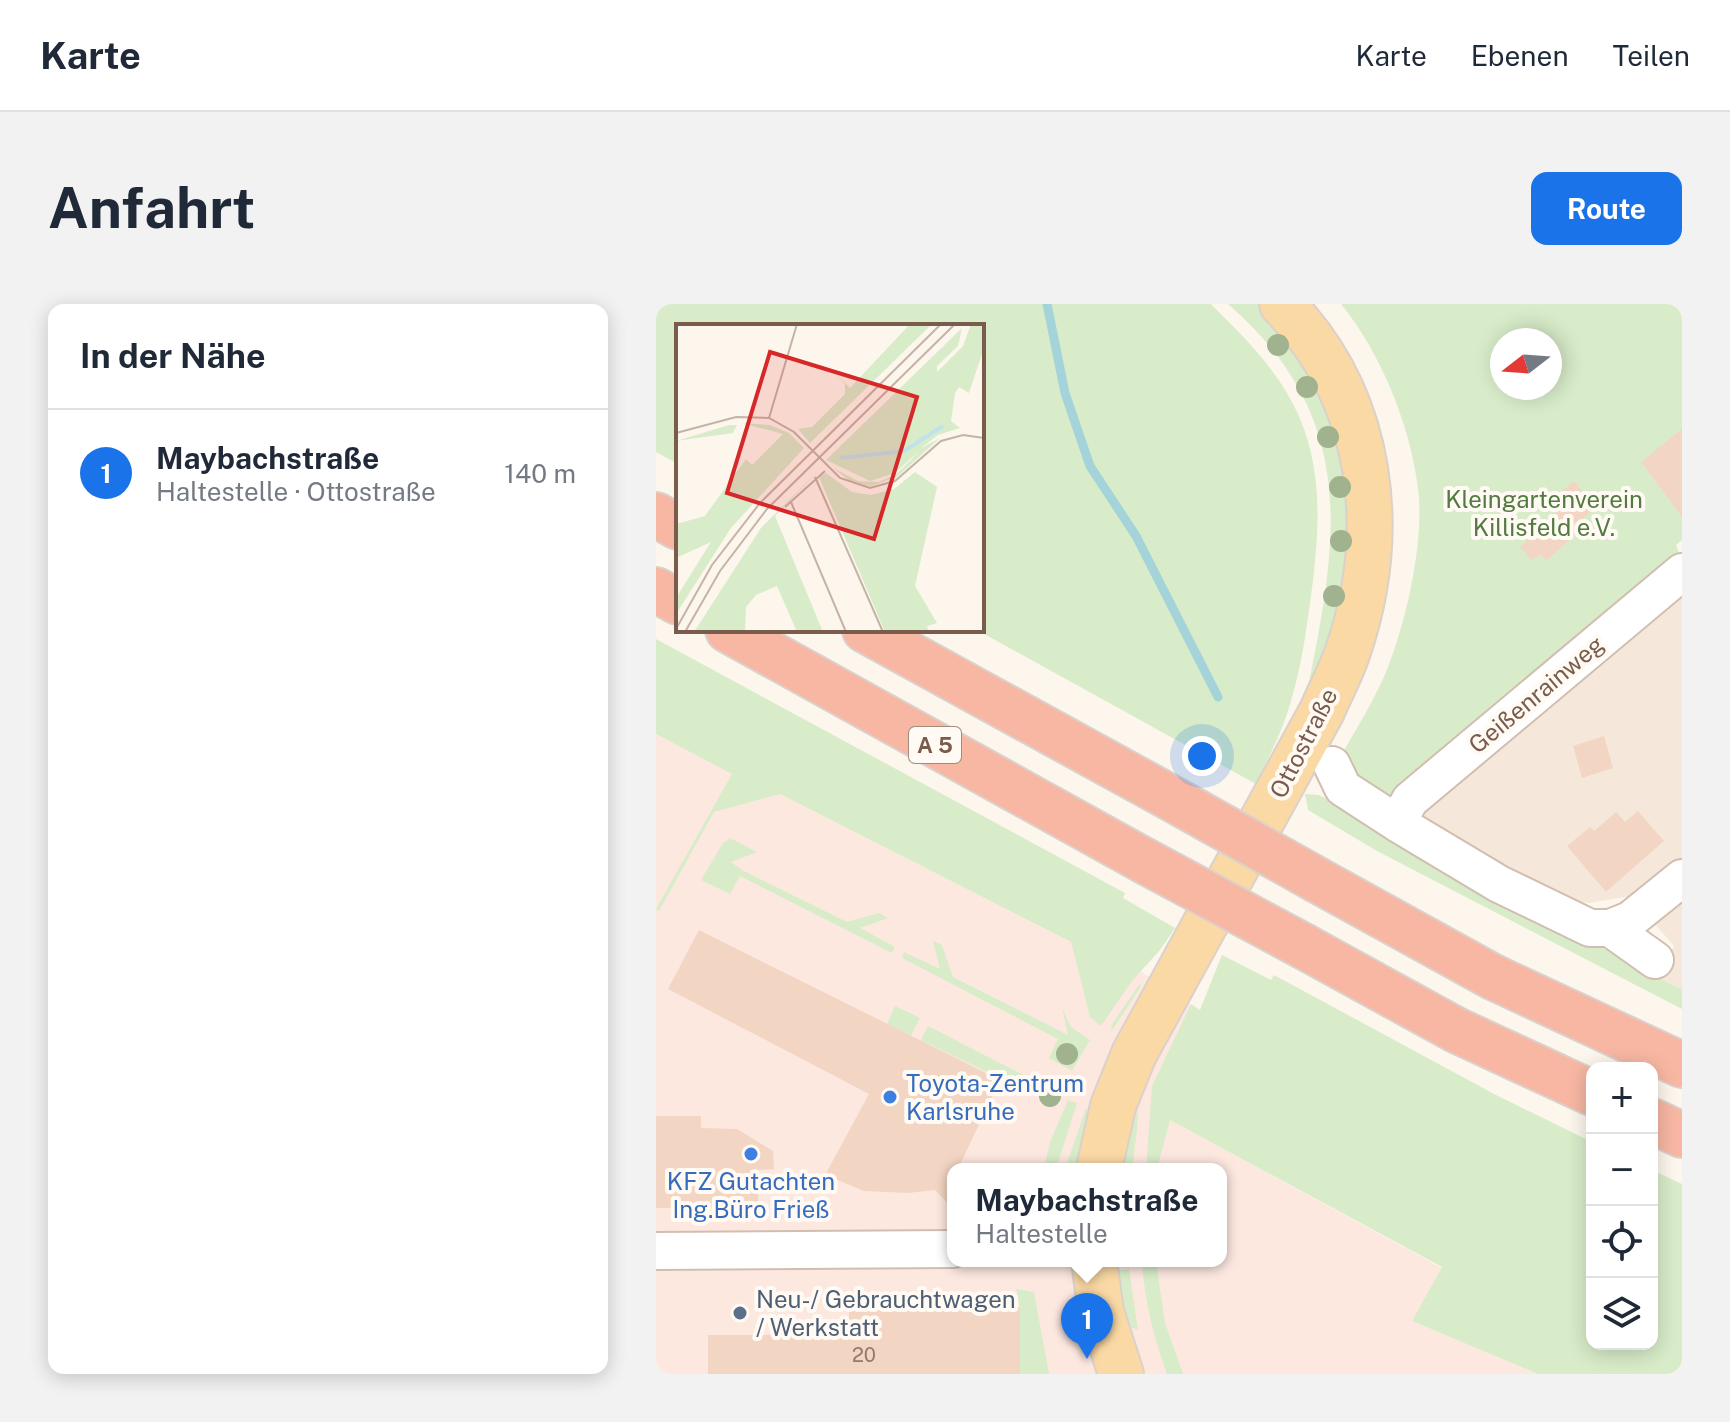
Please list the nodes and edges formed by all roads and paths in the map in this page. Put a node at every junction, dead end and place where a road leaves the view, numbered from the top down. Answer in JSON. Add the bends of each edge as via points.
{"nodes":[{"id":1,"x":1282,"y":304,"type":"edge"},
{"id":2,"x":656,"y":515,"type":"edge"},
{"id":3,"x":676,"y":526,"type":"edge"},
{"id":4,"x":1682,"y":572,"type":"edge"},
{"id":5,"x":656,"y":590,"type":"edge"},
{"id":6,"x":676,"y":601,"type":"edge"},
{"id":7,"x":732,"y":632,"type":"edge"},
{"id":8,"x":869,"y":632,"type":"edge"},
{"id":9,"x":1332,"y":765,"type":"dead end"},
{"id":10,"x":1397,"y":823,"type":"junction"},
{"id":11,"x":1682,"y":878,"type":"edge"},
{"id":12,"x":1610,"y":928,"type":"junction"},
{"id":13,"x":1655,"y":960,"type":"dead end"},
{"id":14,"x":1682,"y":1065,"type":"edge"},
{"id":15,"x":1586,"y":1090,"type":"edge"},
{"id":16,"x":1658,"y":1124,"type":"edge"},
{"id":17,"x":1682,"y":1135,"type":"edge"},
{"id":18,"x":1100,"y":1163,"type":"edge"},
{"id":19,"x":947,"y":1249,"type":"edge"},
{"id":20,"x":656,"y":1251,"type":"edge"},
{"id":21,"x":1095,"y":1267,"type":"edge"},
{"id":22,"x":1121,"y":1374,"type":"edge"}],
"edges":[{"from":1,"to":18,"type":"main road","name":"Ottostraße","via":[[1335,375],[1359,437],[1371,525],[1360,610],[1322,711],[1134,1054],[1113,1106]]},
{"from":2,"to":3,"type":"highway"},
{"from":4,"to":10,"type":"street","name":"Geißenrainweg","via":[[1410,800]]},
{"from":5,"to":6,"type":"highway"},
{"from":7,"to":15,"type":"highway","number":"A 5","bridge":true,"via":[[1456,1030]]},
{"from":8,"to":14,"type":"highway","bridge":true,"via":[[1493,977]]},
{"from":9,"to":10,"type":"street","via":[[1343,788]]},
{"from":10,"to":12,"type":"street","via":[[1499,884],[1590,928]]},
{"from":11,"to":12,"type":"street","via":[[1630,920]]},
{"from":12,"to":13,"type":"street"},
{"from":16,"to":17,"type":"highway"},
{"from":19,"to":20,"type":"street"},
{"from":21,"to":22,"type":"main road","via":[[1101,1312]]}]}
